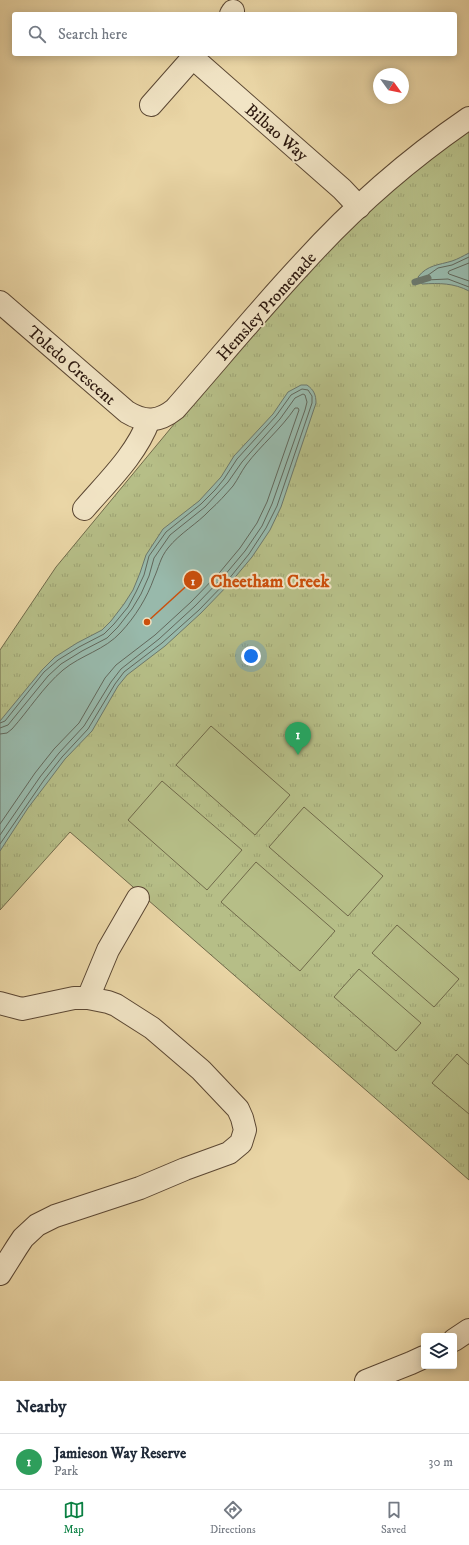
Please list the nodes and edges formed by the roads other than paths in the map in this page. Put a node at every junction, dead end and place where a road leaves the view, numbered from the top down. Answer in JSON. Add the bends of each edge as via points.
{"nodes":[{"id":1,"x":194,"y":56,"type":"edge"},
{"id":2,"x":151,"y":105,"type":"dead end"},
{"id":3,"x":469,"y":118,"type":"edge"},
{"id":4,"x":359,"y":207,"type":"junction"},
{"id":5,"x":0,"y":302,"type":"edge"},
{"id":6,"x":149,"y":420,"type":"junction"},
{"id":7,"x":84,"y":509,"type":"dead end"},
{"id":8,"x":138,"y":898,"type":"dead end"},
{"id":9,"x":88,"y":998,"type":"junction"},
{"id":10,"x":0,"y":1003,"type":"edge"},
{"id":11,"x":0,"y":1274,"type":"edge"},
{"id":12,"x":469,"y":1330,"type":"edge"},
{"id":13,"x":457,"y":1338,"type":"edge"},
{"id":14,"x":421,"y":1358,"type":"edge"},
{"id":15,"x":366,"y":1381,"type":"edge"}],
"edges":[{"from":1,"to":2,"type":"street","name":"Bilbao Way"},
{"from":1,"to":4,"type":"street","name":"Bilbao Way"},
{"from":3,"to":4,"type":"street","name":"Hemsley Promenade","via":[[407,165]]},
{"from":4,"to":6,"type":"street","name":"Hemsley Promenade","via":[[303,262],[175,409],[159,419]]},
{"from":5,"to":6,"type":"street","name":"Toledo Crescent","via":[[127,412]]},
{"from":6,"to":7,"type":"street","via":[[144,435],[130,456]]},
{"from":8,"to":9,"type":"street","via":[[108,950]]},
{"from":9,"to":10,"type":"street","via":[[74,998],[22,1009]]},
{"from":9,"to":11,"type":"street","via":[[108,1002],[125,1010],[152,1028],[201,1070],[238,1109],[244,1124],[244,1139],[229,1153],[140,1188],[55,1216],[37,1226],[20,1242]]},
{"from":12,"to":13,"type":"street"},
{"from":14,"to":15,"type":"street"}]}
